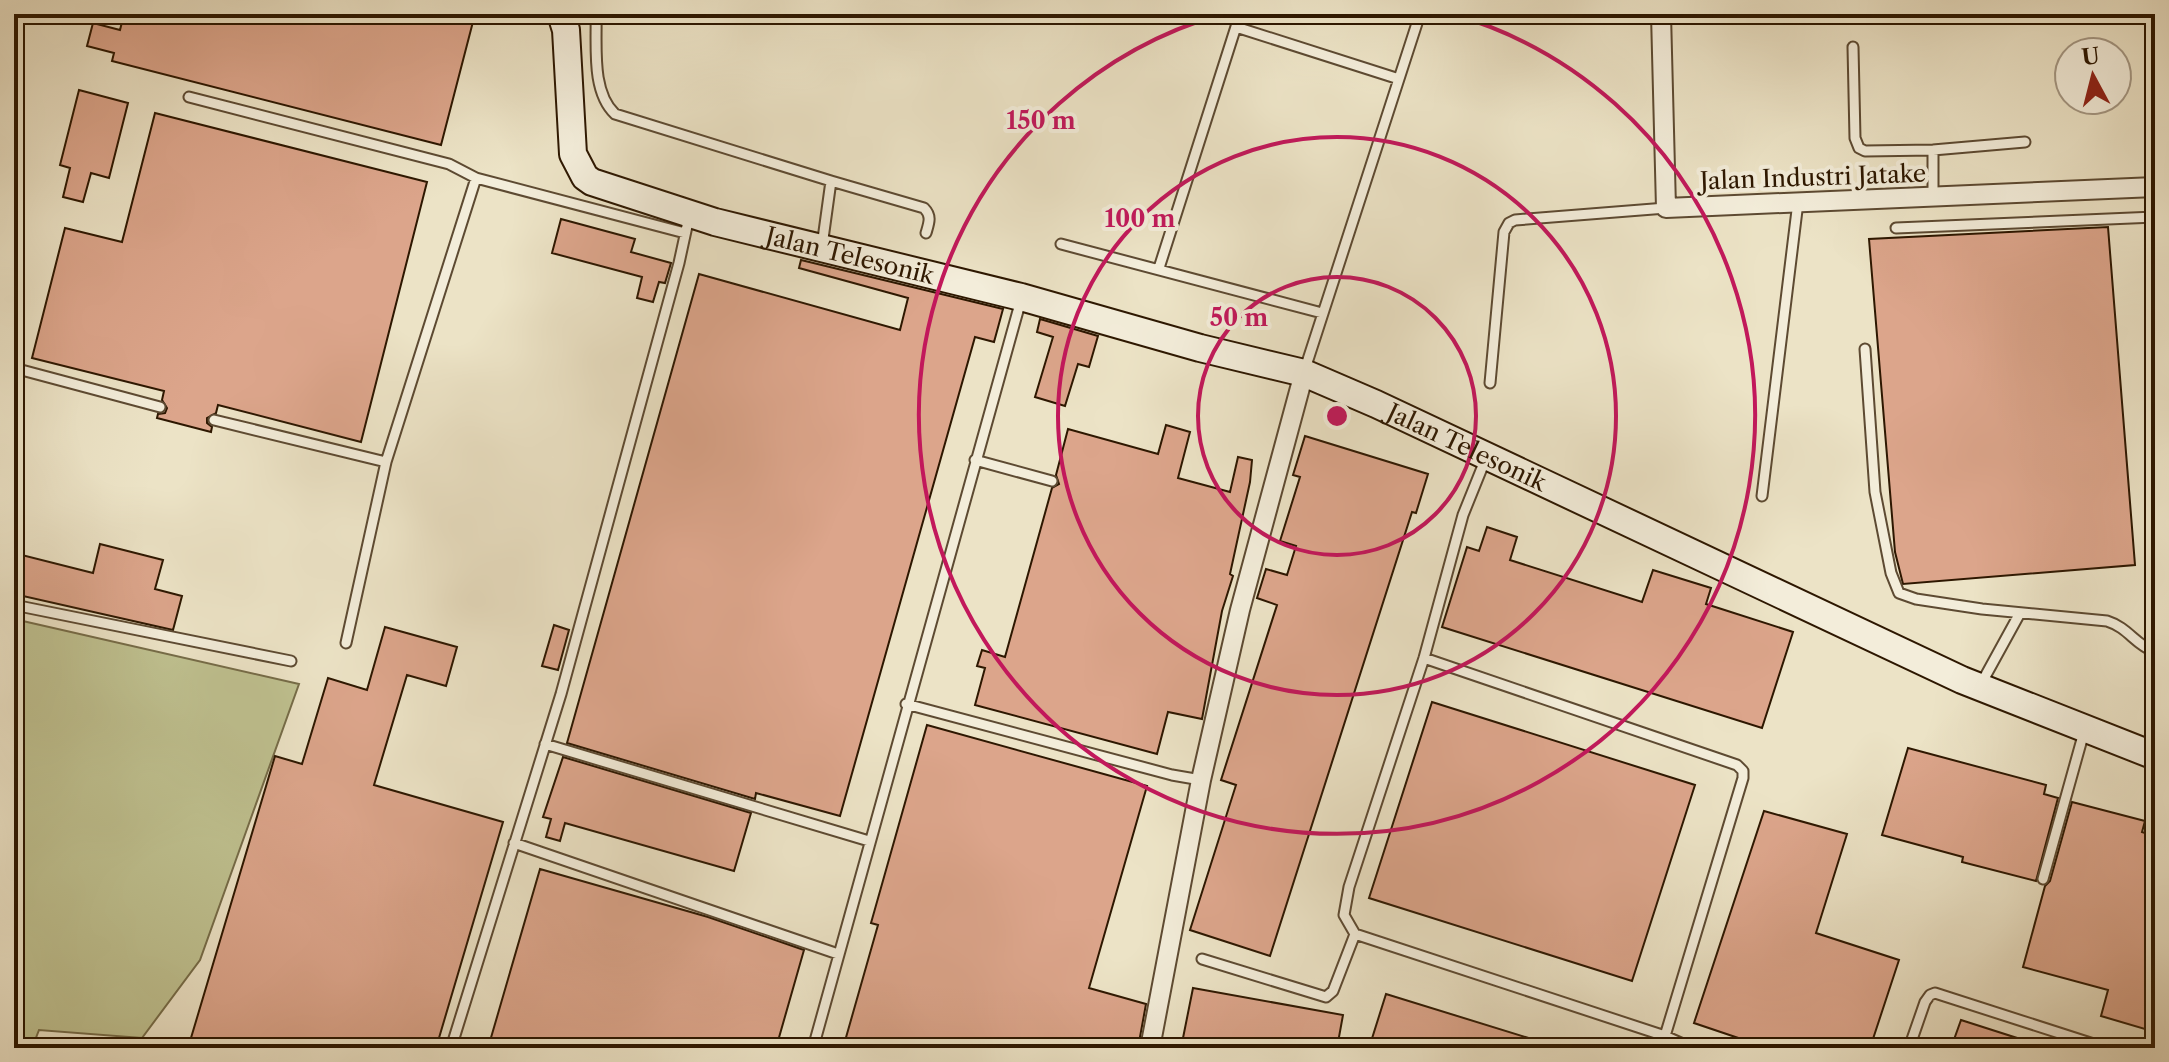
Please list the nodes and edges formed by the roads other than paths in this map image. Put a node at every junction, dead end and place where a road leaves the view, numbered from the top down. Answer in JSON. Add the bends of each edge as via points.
{"nodes":[{"id":1,"x":561,"y":14,"type":"edge"},
{"id":2,"x":596,"y":14,"type":"edge"},
{"id":3,"x":1240,"y":14,"type":"edge"},
{"id":4,"x":1420,"y":14,"type":"edge"},
{"id":5,"x":1661,"y":14,"type":"edge"},
{"id":6,"x":1236,"y":27,"type":"junction"},
{"id":7,"x":1853,"y":47,"type":"dead end"},
{"id":8,"x":1399,"y":79,"type":"junction"},
{"id":9,"x":189,"y":97,"type":"dead end"},
{"id":10,"x":2025,"y":142,"type":"dead end"},
{"id":11,"x":1933,"y":150,"type":"junction"},
{"id":12,"x":476,"y":178,"type":"junction"},
{"id":13,"x":831,"y":181,"type":"junction"},
{"id":14,"x":2155,"y":187,"type":"edge"},
{"id":15,"x":1933,"y":196,"type":"junction"},
{"id":16,"x":1798,"y":202,"type":"junction"},
{"id":17,"x":1666,"y":208,"type":"junction"},
{"id":18,"x":2155,"y":217,"type":"edge"},
{"id":19,"x":687,"y":224,"type":"junction"},
{"id":20,"x":1896,"y":228,"type":"dead end"},
{"id":21,"x":926,"y":233,"type":"dead end"},
{"id":22,"x":1061,"y":244,"type":"dead end"},
{"id":23,"x":822,"y":247,"type":"junction"},
{"id":24,"x":1159,"y":268,"type":"junction"},
{"id":25,"x":1021,"y":297,"type":"junction"},
{"id":26,"x":1322,"y":313,"type":"junction"},
{"id":27,"x":1865,"y":349,"type":"dead end"},
{"id":28,"x":14,"y":368,"type":"edge"},
{"id":29,"x":1304,"y":373,"type":"junction"},
{"id":30,"x":1490,"y":383,"type":"dead end"},
{"id":31,"x":160,"y":407,"type":"dead end"},
{"id":32,"x":214,"y":420,"type":"dead end"},
{"id":33,"x":1486,"y":457,"type":"junction"},
{"id":34,"x":975,"y":460,"type":"junction"},
{"id":35,"x":386,"y":462,"type":"junction"},
{"id":36,"x":1052,"y":481,"type":"dead end"},
{"id":37,"x":1762,"y":496,"type":"dead end"},
{"id":38,"x":14,"y":605,"type":"edge"},
{"id":39,"x":2020,"y":613,"type":"junction"},
{"id":40,"x":346,"y":643,"type":"dead end"},
{"id":41,"x":2155,"y":652,"type":"edge"},
{"id":42,"x":1424,"y":658,"type":"junction"},
{"id":43,"x":291,"y":661,"type":"dead end"},
{"id":44,"x":1979,"y":688,"type":"junction"},
{"id":45,"x":906,"y":704,"type":"junction"},
{"id":46,"x":2085,"y":729,"type":"junction"},
{"id":47,"x":545,"y":744,"type":"junction"},
{"id":48,"x":2155,"y":756,"type":"edge"},
{"id":49,"x":1201,"y":780,"type":"junction"},
{"id":50,"x":869,"y":841,"type":"junction"},
{"id":51,"x":514,"y":843,"type":"junction"},
{"id":52,"x":2043,"y":879,"type":"dead end"},
{"id":53,"x":1355,"y":934,"type":"junction"},
{"id":54,"x":838,"y":954,"type":"junction"},
{"id":55,"x":1202,"y":959,"type":"dead end"},
{"id":56,"x":1665,"y":1036,"type":"junction"},
{"id":57,"x":451,"y":1048,"type":"edge"},
{"id":58,"x":813,"y":1048,"type":"edge"},
{"id":59,"x":1150,"y":1048,"type":"edge"},
{"id":60,"x":1692,"y":1048,"type":"edge"},
{"id":61,"x":1909,"y":1048,"type":"edge"},
{"id":62,"x":2106,"y":1048,"type":"edge"}],
"edges":[{"from":1,"to":19,"type":"street","name":"Jalan Telesonik","via":[[573,154],[585,177],[650,202]]},
{"from":2,"to":13,"type":"lane","via":[[600,87],[615,114]]},
{"from":3,"to":6,"type":"lane"},
{"from":4,"to":8,"type":"lane"},
{"from":5,"to":17,"type":"street","name":"Jalan Industri Jatake"},
{"from":6,"to":8,"type":"lane"},
{"from":6,"to":24,"type":"lane"},
{"from":7,"to":11,"type":"lane","via":[[1859,148]]},
{"from":8,"to":26,"type":"lane"},
{"from":9,"to":12,"type":"lane","via":[[449,164]]},
{"from":10,"to":11,"type":"lane"},
{"from":11,"to":15,"type":"lane"},
{"from":12,"to":19,"type":"lane"},
{"from":12,"to":35,"type":"lane"},
{"from":13,"to":21,"type":"lane","via":[[924,208],[930,220]]},
{"from":13,"to":23,"type":"lane"},
{"from":14,"to":15,"type":"street","name":"Jalan Industri Jatake"},
{"from":15,"to":16,"type":"street","name":"Jalan Industri Jatake"},
{"from":16,"to":17,"type":"street","name":"Jalan Industri Jatake"},
{"from":16,"to":37,"type":"lane"},
{"from":17,"to":30,"type":"lane","via":[[1509,223]]},
{"from":18,"to":20,"type":"lane"},
{"from":19,"to":23,"type":"street","name":"Jalan Telesonik"},
{"from":19,"to":47,"type":"lane"},
{"from":22,"to":24,"type":"lane"},
{"from":23,"to":25,"type":"street","name":"Jalan Telesonik"},
{"from":24,"to":26,"type":"lane"},
{"from":25,"to":29,"type":"street","name":"Jalan Telesonik"},
{"from":25,"to":34,"type":"lane"},
{"from":26,"to":29,"type":"lane"},
{"from":27,"to":39,"type":"lane","via":[[1875,492],[1896,588],[1916,599]]},
{"from":28,"to":31,"type":"lane"},
{"from":29,"to":33,"type":"street","name":"Jalan Telesonik"},
{"from":29,"to":49,"type":"street"},
{"from":32,"to":35,"type":"lane"},
{"from":33,"to":42,"type":"lane","via":[[1463,515]]},
{"from":33,"to":44,"type":"street","name":"Jalan Telesonik"},
{"from":34,"to":36,"type":"lane"},
{"from":34,"to":45,"type":"lane"},
{"from":35,"to":40,"type":"lane"},
{"from":38,"to":43,"type":"lane"},
{"from":39,"to":41,"type":"lane","via":[[2107,621],[2124,626],[2142,647]]},
{"from":39,"to":44,"type":"lane"},
{"from":42,"to":53,"type":"lane","via":[[1349,887],[1344,915]]},
{"from":42,"to":56,"type":"lane","via":[[1743,771]]},
{"from":44,"to":46,"type":"street","name":"Jalan Telesonik"},
{"from":45,"to":49,"type":"lane"},
{"from":45,"to":50,"type":"lane"},
{"from":46,"to":48,"type":"street","name":"Jalan Telesonik"},
{"from":46,"to":52,"type":"lane"},
{"from":47,"to":50,"type":"lane"},
{"from":47,"to":51,"type":"lane"},
{"from":49,"to":59,"type":"street"},
{"from":50,"to":54,"type":"lane"},
{"from":51,"to":54,"type":"lane"},
{"from":51,"to":57,"type":"lane"},
{"from":53,"to":55,"type":"lane","via":[[1326,997]]},
{"from":53,"to":56,"type":"lane"},
{"from":54,"to":58,"type":"lane"},
{"from":56,"to":60,"type":"lane"},
{"from":61,"to":62,"type":"lane","via":[[1925,1002],[1935,993]]}]}
